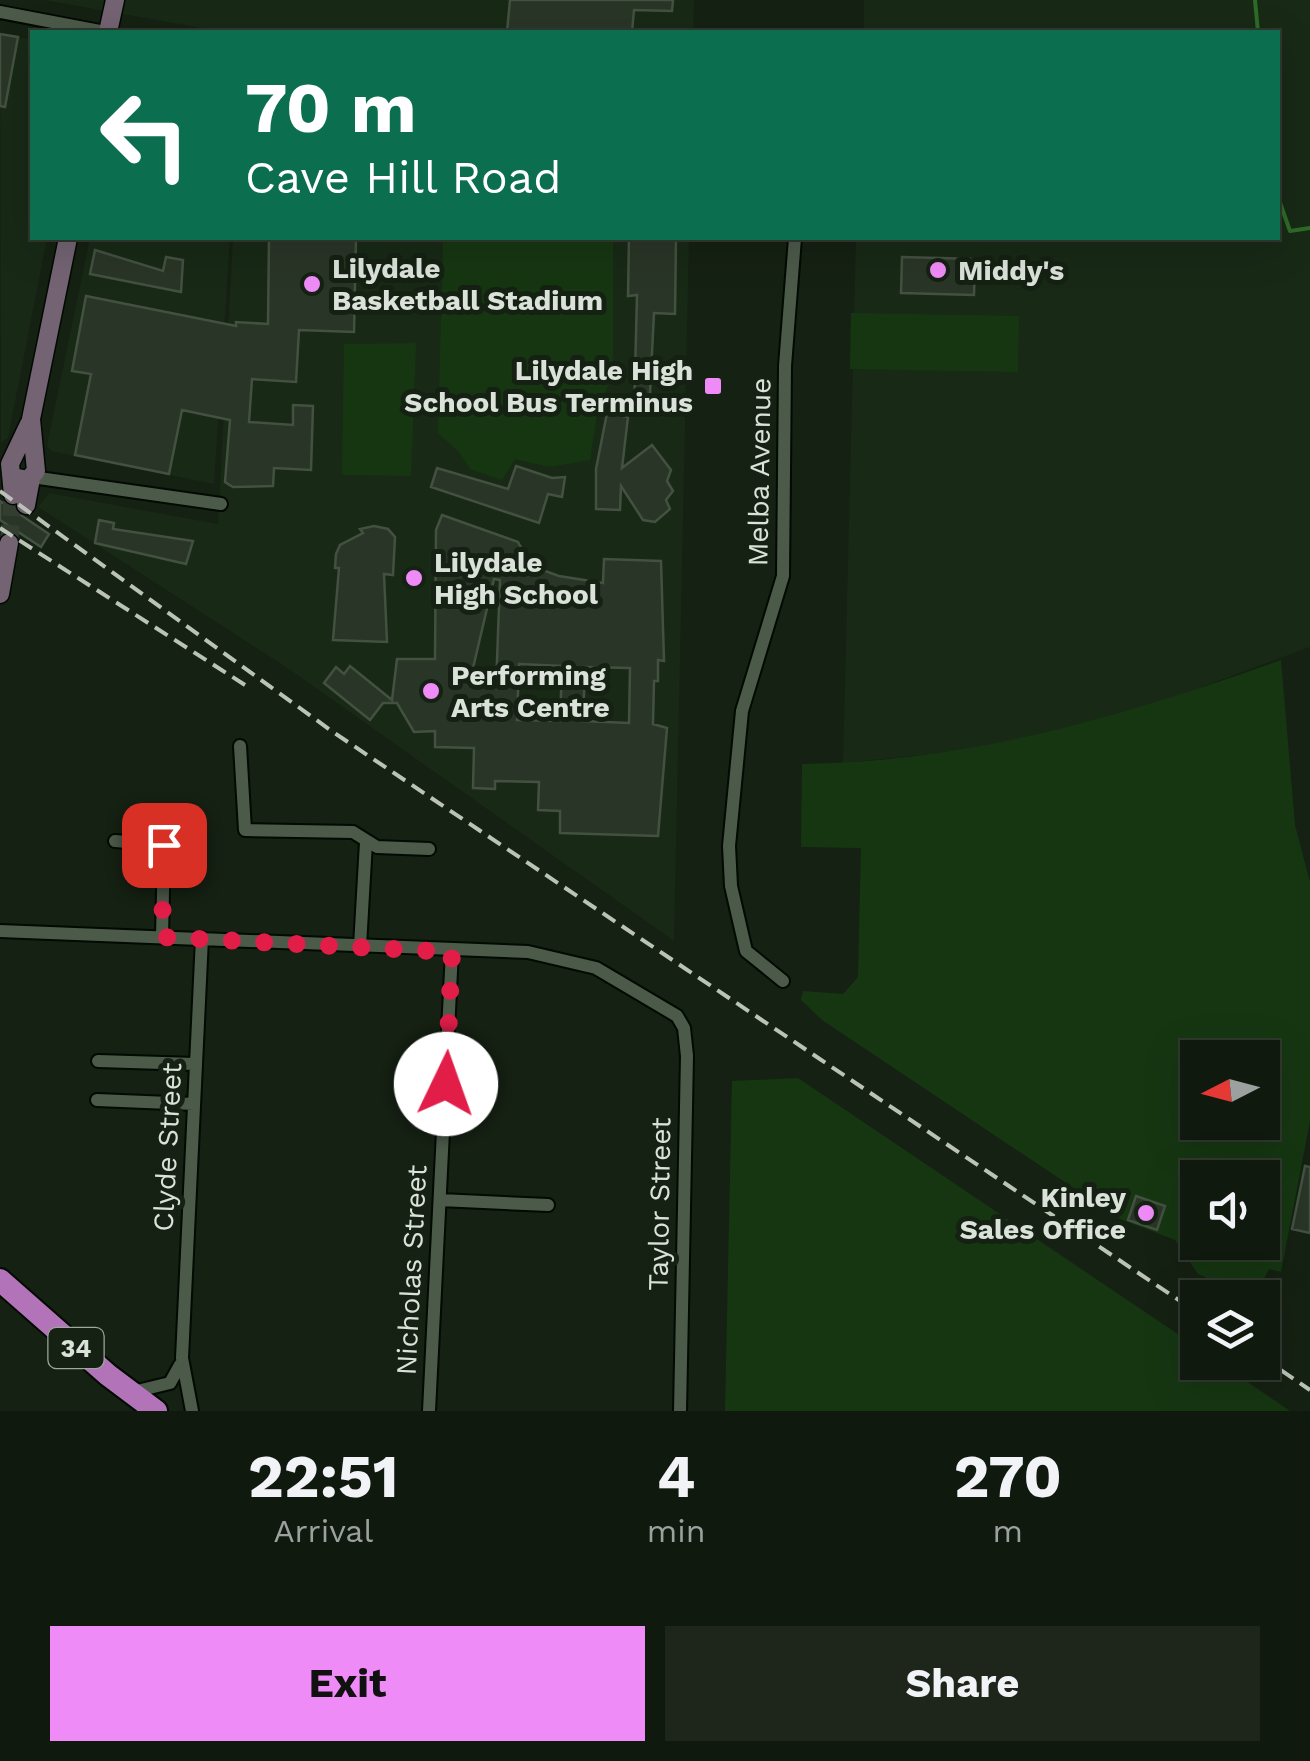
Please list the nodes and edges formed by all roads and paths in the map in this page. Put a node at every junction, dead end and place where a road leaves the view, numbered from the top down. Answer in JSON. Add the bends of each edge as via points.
{"nodes":[{"id":1,"x":114,"y":0,"type":"edge"},
{"id":2,"x":0,"y":12,"type":"edge"},
{"id":3,"x":95,"y":30,"type":"edge"},
{"id":4,"x":106,"y":30,"type":"edge"},
{"id":5,"x":68,"y":240,"type":"edge"},
{"id":6,"x":796,"y":240,"type":"edge"},
{"id":7,"x":21,"y":474,"type":"edge"},
{"id":8,"x":221,"y":504,"type":"dead end"},
{"id":9,"x":9,"y":548,"type":"edge"},
{"id":10,"x":0,"y":591,"type":"edge"},
{"id":11,"x":240,"y":746,"type":"dead end"},
{"id":12,"x":116,"y":841,"type":"dead end"},
{"id":13,"x":366,"y":842,"type":"junction"},
{"id":14,"x":429,"y":849,"type":"dead end"},
{"id":15,"x":0,"y":931,"type":"edge"},
{"id":16,"x":162,"y":937,"type":"junction"},
{"id":17,"x":202,"y":938,"type":"junction"},
{"id":18,"x":360,"y":946,"type":"junction"},
{"id":19,"x":452,"y":952,"type":"junction"},
{"id":20,"x":783,"y":981,"type":"dead end"},
{"id":21,"x":98,"y":1060,"type":"dead end"},
{"id":22,"x":196,"y":1064,"type":"junction"},
{"id":23,"x":97,"y":1100,"type":"dead end"},
{"id":24,"x":194,"y":1104,"type":"junction"},
{"id":25,"x":440,"y":1200,"type":"junction"},
{"id":26,"x":548,"y":1205,"type":"dead end"},
{"id":27,"x":0,"y":1280,"type":"edge"},
{"id":28,"x":182,"y":1358,"type":"junction"},
{"id":29,"x":141,"y":1404,"type":"edge"},
{"id":30,"x":682,"y":1409,"type":"edge"},
{"id":31,"x":192,"y":1411,"type":"edge"},
{"id":32,"x":429,"y":1411,"type":"edge"}],
"edges":[{"from":1,"to":4,"type":"main road"},
{"from":2,"to":3,"type":"street"},
{"from":5,"to":7,"type":"main road"},
{"from":6,"to":20,"type":"street","name":"Melba Avenue","via":[[786,366],[783,576],[742,711],[729,846],[746,951]]},
{"from":7,"to":8,"type":"street"},
{"from":9,"to":10,"type":"main road"},
{"from":11,"to":13,"type":"street","via":[[245,830],[352,832]]},
{"from":12,"to":16,"type":"street","via":[[164,845]]},
{"from":13,"to":14,"type":"street"},
{"from":13,"to":18,"type":"street"},
{"from":15,"to":16,"type":"street"},
{"from":16,"to":17,"type":"street"},
{"from":17,"to":18,"type":"street"},
{"from":17,"to":22,"type":"street","name":"Clyde Street"},
{"from":18,"to":19,"type":"street"},
{"from":19,"to":25,"type":"street","name":"Nicholas Street"},
{"from":19,"to":30,"type":"street","name":"Taylor Street","via":[[560,956],[596,968],[670,1011],[684,1028]]},
{"from":21,"to":22,"type":"street"},
{"from":22,"to":24,"type":"street","name":"Clyde Street"},
{"from":23,"to":24,"type":"street"},
{"from":24,"to":28,"type":"street","name":"Clyde Street"},
{"from":25,"to":26,"type":"street"},
{"from":25,"to":32,"type":"street","name":"Nicholas Street"},
{"from":27,"to":29,"type":"highway","number":"34"},
{"from":28,"to":29,"type":"street","via":[[170,1384]]},
{"from":28,"to":31,"type":"street","name":"Clyde Street"}]}
